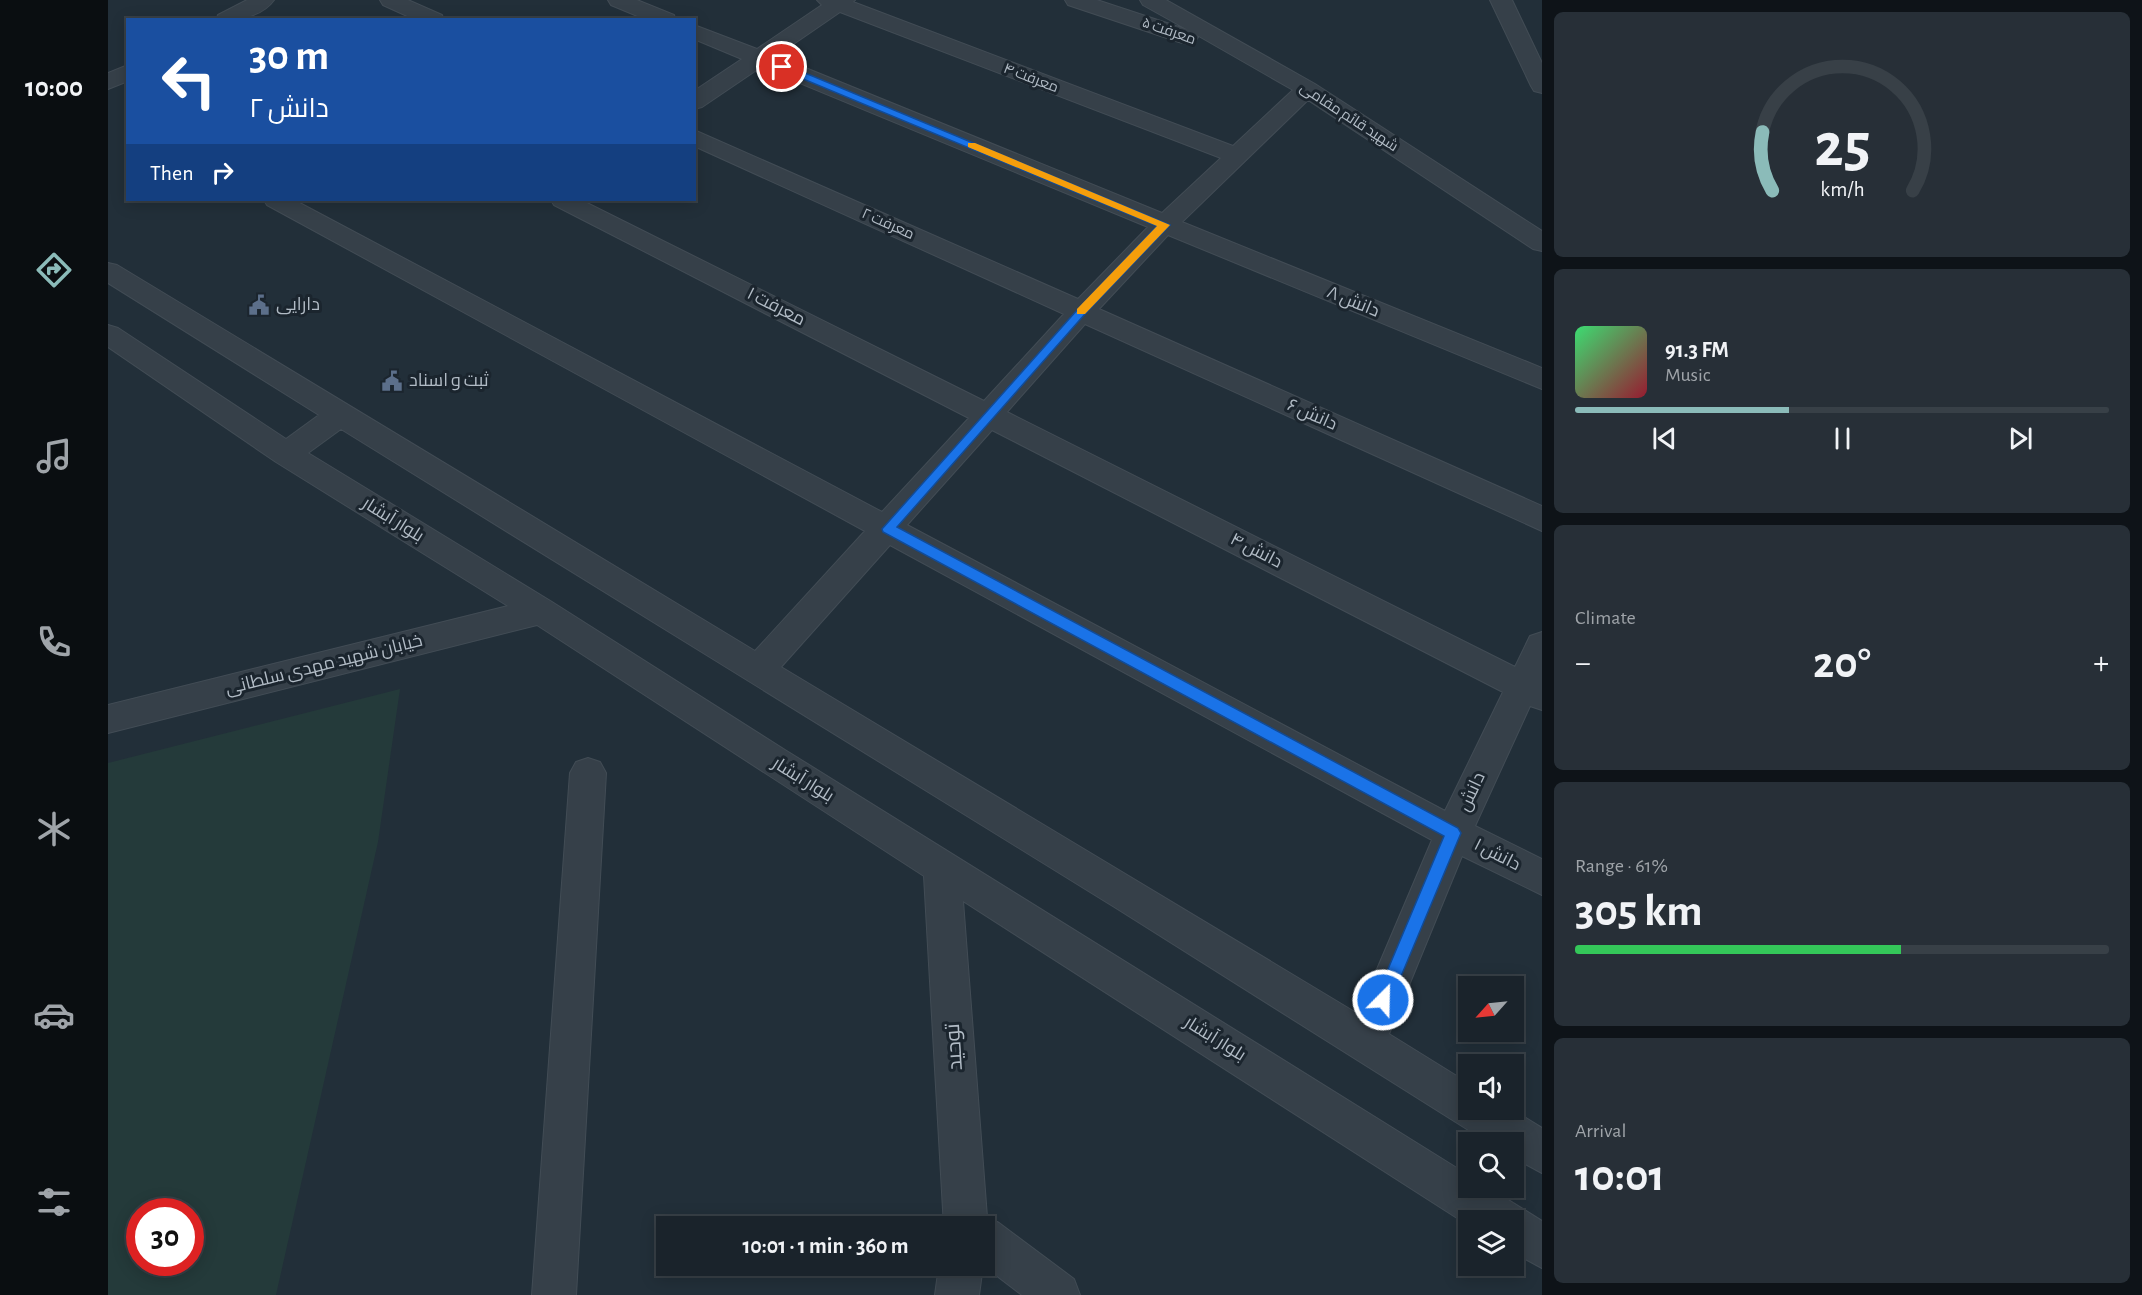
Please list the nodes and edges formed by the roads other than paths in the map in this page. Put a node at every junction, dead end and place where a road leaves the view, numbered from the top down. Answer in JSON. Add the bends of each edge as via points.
{"nodes":[{"id":1,"x":263,"y":0,"type":"edge"},
{"id":2,"x":391,"y":0,"type":"edge"},
{"id":3,"x":618,"y":0,"type":"edge"},
{"id":4,"x":1076,"y":0,"type":"edge"},
{"id":5,"x":1501,"y":0,"type":"edge"},
{"id":6,"x":837,"y":1,"type":"edge"},
{"id":7,"x":1166,"y":3,"type":"edge"},
{"id":8,"x":230,"y":18,"type":"edge"},
{"id":9,"x":430,"y":18,"type":"edge"},
{"id":10,"x":661,"y":18,"type":"edge"},
{"id":11,"x":696,"y":32,"type":"edge"},
{"id":12,"x":761,"y":58,"type":"junction"},
{"id":13,"x":1263,"y":63,"type":"junction"},
{"id":14,"x":126,"y":73,"type":"edge"},
{"id":15,"x":108,"y":82,"type":"edge"},
{"id":16,"x":1542,"y":86,"type":"edge"},
{"id":17,"x":1307,"y":89,"type":"junction"},
{"id":18,"x":696,"y":101,"type":"edge"},
{"id":19,"x":696,"y":138,"type":"edge"},
{"id":20,"x":1235,"y":155,"type":"junction"},
{"id":21,"x":278,"y":201,"type":"edge"},
{"id":22,"x":564,"y":201,"type":"edge"},
{"id":23,"x":1164,"y":225,"type":"junction"},
{"id":24,"x":1542,"y":243,"type":"edge"},
{"id":25,"x":108,"y":271,"type":"edge"},
{"id":26,"x":1082,"y":311,"type":"junction"},
{"id":27,"x":108,"y":334,"type":"edge"},
{"id":28,"x":1542,"y":379,"type":"edge"},
{"id":29,"x":339,"y":415,"type":"junction"},
{"id":30,"x":989,"y":415,"type":"junction"},
{"id":31,"x":286,"y":454,"type":"junction"},
{"id":32,"x":1542,"y":519,"type":"edge"},
{"id":33,"x":888,"y":529,"type":"junction"},
{"id":34,"x":541,"y":611,"type":"junction"},
{"id":35,"x":1542,"y":645,"type":"edge"},
{"id":36,"x":759,"y":669,"type":"junction"},
{"id":37,"x":1532,"y":691,"type":"edge"},
{"id":38,"x":108,"y":719,"type":"edge"},
{"id":39,"x":588,"y":773,"type":"dead end"},
{"id":40,"x":1453,"y":833,"type":"junction"},
{"id":41,"x":942,"y":868,"type":"junction"},
{"id":42,"x":1542,"y":878,"type":"edge"},
{"id":43,"x":1366,"y":1042,"type":"junction"},
{"id":44,"x":1458,"y":1100,"type":"edge"},
{"id":45,"x":1491,"y":1120,"type":"edge"},
{"id":46,"x":1542,"y":1152,"type":"edge"},
{"id":47,"x":1485,"y":1210,"type":"edge"},
{"id":48,"x":967,"y":1216,"type":"edge"},
{"id":49,"x":1524,"y":1234,"type":"edge"},
{"id":50,"x":1542,"y":1246,"type":"edge"},
{"id":51,"x":995,"y":1254,"type":"edge"},
{"id":52,"x":961,"y":1276,"type":"edge"},
{"id":53,"x":554,"y":1295,"type":"edge"},
{"id":54,"x":957,"y":1295,"type":"edge"},
{"id":55,"x":1058,"y":1295,"type":"edge"}],
"edges":[{"from":1,"to":8,"type":"street"},
{"from":2,"to":9,"type":"street"},
{"from":3,"to":10,"type":"street"},
{"from":4,"to":13,"type":"street","name":"معرفت ۵"},
{"from":5,"to":16,"type":"street"},
{"from":6,"to":12,"type":"street"},
{"from":6,"to":20,"type":"street","name":"معرفت ۴"},
{"from":7,"to":13,"type":"street","name":"شهید قائم مقامی"},
{"from":11,"to":12,"type":"street","name":"دانش ۸"},
{"from":12,"to":18,"type":"street"},
{"from":12,"to":23,"type":"street","name":"دانش ۸"},
{"from":13,"to":17,"type":"street","name":"شهید قائم مقامی"},
{"from":14,"to":15,"type":"street"},
{"from":17,"to":20,"type":"street"},
{"from":17,"to":24,"type":"street","name":"شهید قائم مقامی"},
{"from":19,"to":26,"type":"street","name":"معرفت ۲"},
{"from":20,"to":23,"type":"street"},
{"from":21,"to":33,"type":"street","name":"دانش ۱"},
{"from":22,"to":30,"type":"street","name":"معرفت ۱"},
{"from":23,"to":26,"type":"street"},
{"from":23,"to":28,"type":"street","name":"دانش ۸"},
{"from":25,"to":29,"type":"street"},
{"from":26,"to":30,"type":"street"},
{"from":26,"to":32,"type":"street","name":"دانش ۶"},
{"from":27,"to":31,"type":"street","name":"بلوار آبشار"},
{"from":29,"to":31,"type":"street"},
{"from":29,"to":36,"type":"street"},
{"from":30,"to":33,"type":"street"},
{"from":30,"to":37,"type":"street","name":"دانش ۴"},
{"from":31,"to":34,"type":"street","name":"بلوار آبشار"},
{"from":33,"to":36,"type":"street"},
{"from":33,"to":40,"type":"street","name":"دانش ۱"},
{"from":34,"to":38,"type":"street","name":"خیابان شهید مهدی سلطانی"},
{"from":34,"to":41,"type":"street","name":"بلوار آبشار"},
{"from":35,"to":37,"type":"street","name":"دانش"},
{"from":36,"to":43,"type":"street"},
{"from":37,"to":40,"type":"street","name":"دانش"},
{"from":39,"to":53,"type":"street"},
{"from":40,"to":42,"type":"street","name":"دانش ۱"},
{"from":40,"to":43,"type":"street","name":"دانش"},
{"from":41,"to":47,"type":"street","name":"بلوار آبشار"},
{"from":41,"to":48,"type":"street","name":"توحید"},
{"from":43,"to":44,"type":"street"},
{"from":45,"to":46,"type":"street"},
{"from":49,"to":50,"type":"street"},
{"from":51,"to":55,"type":"street"},
{"from":52,"to":54,"type":"street","name":"توحید"}]}
